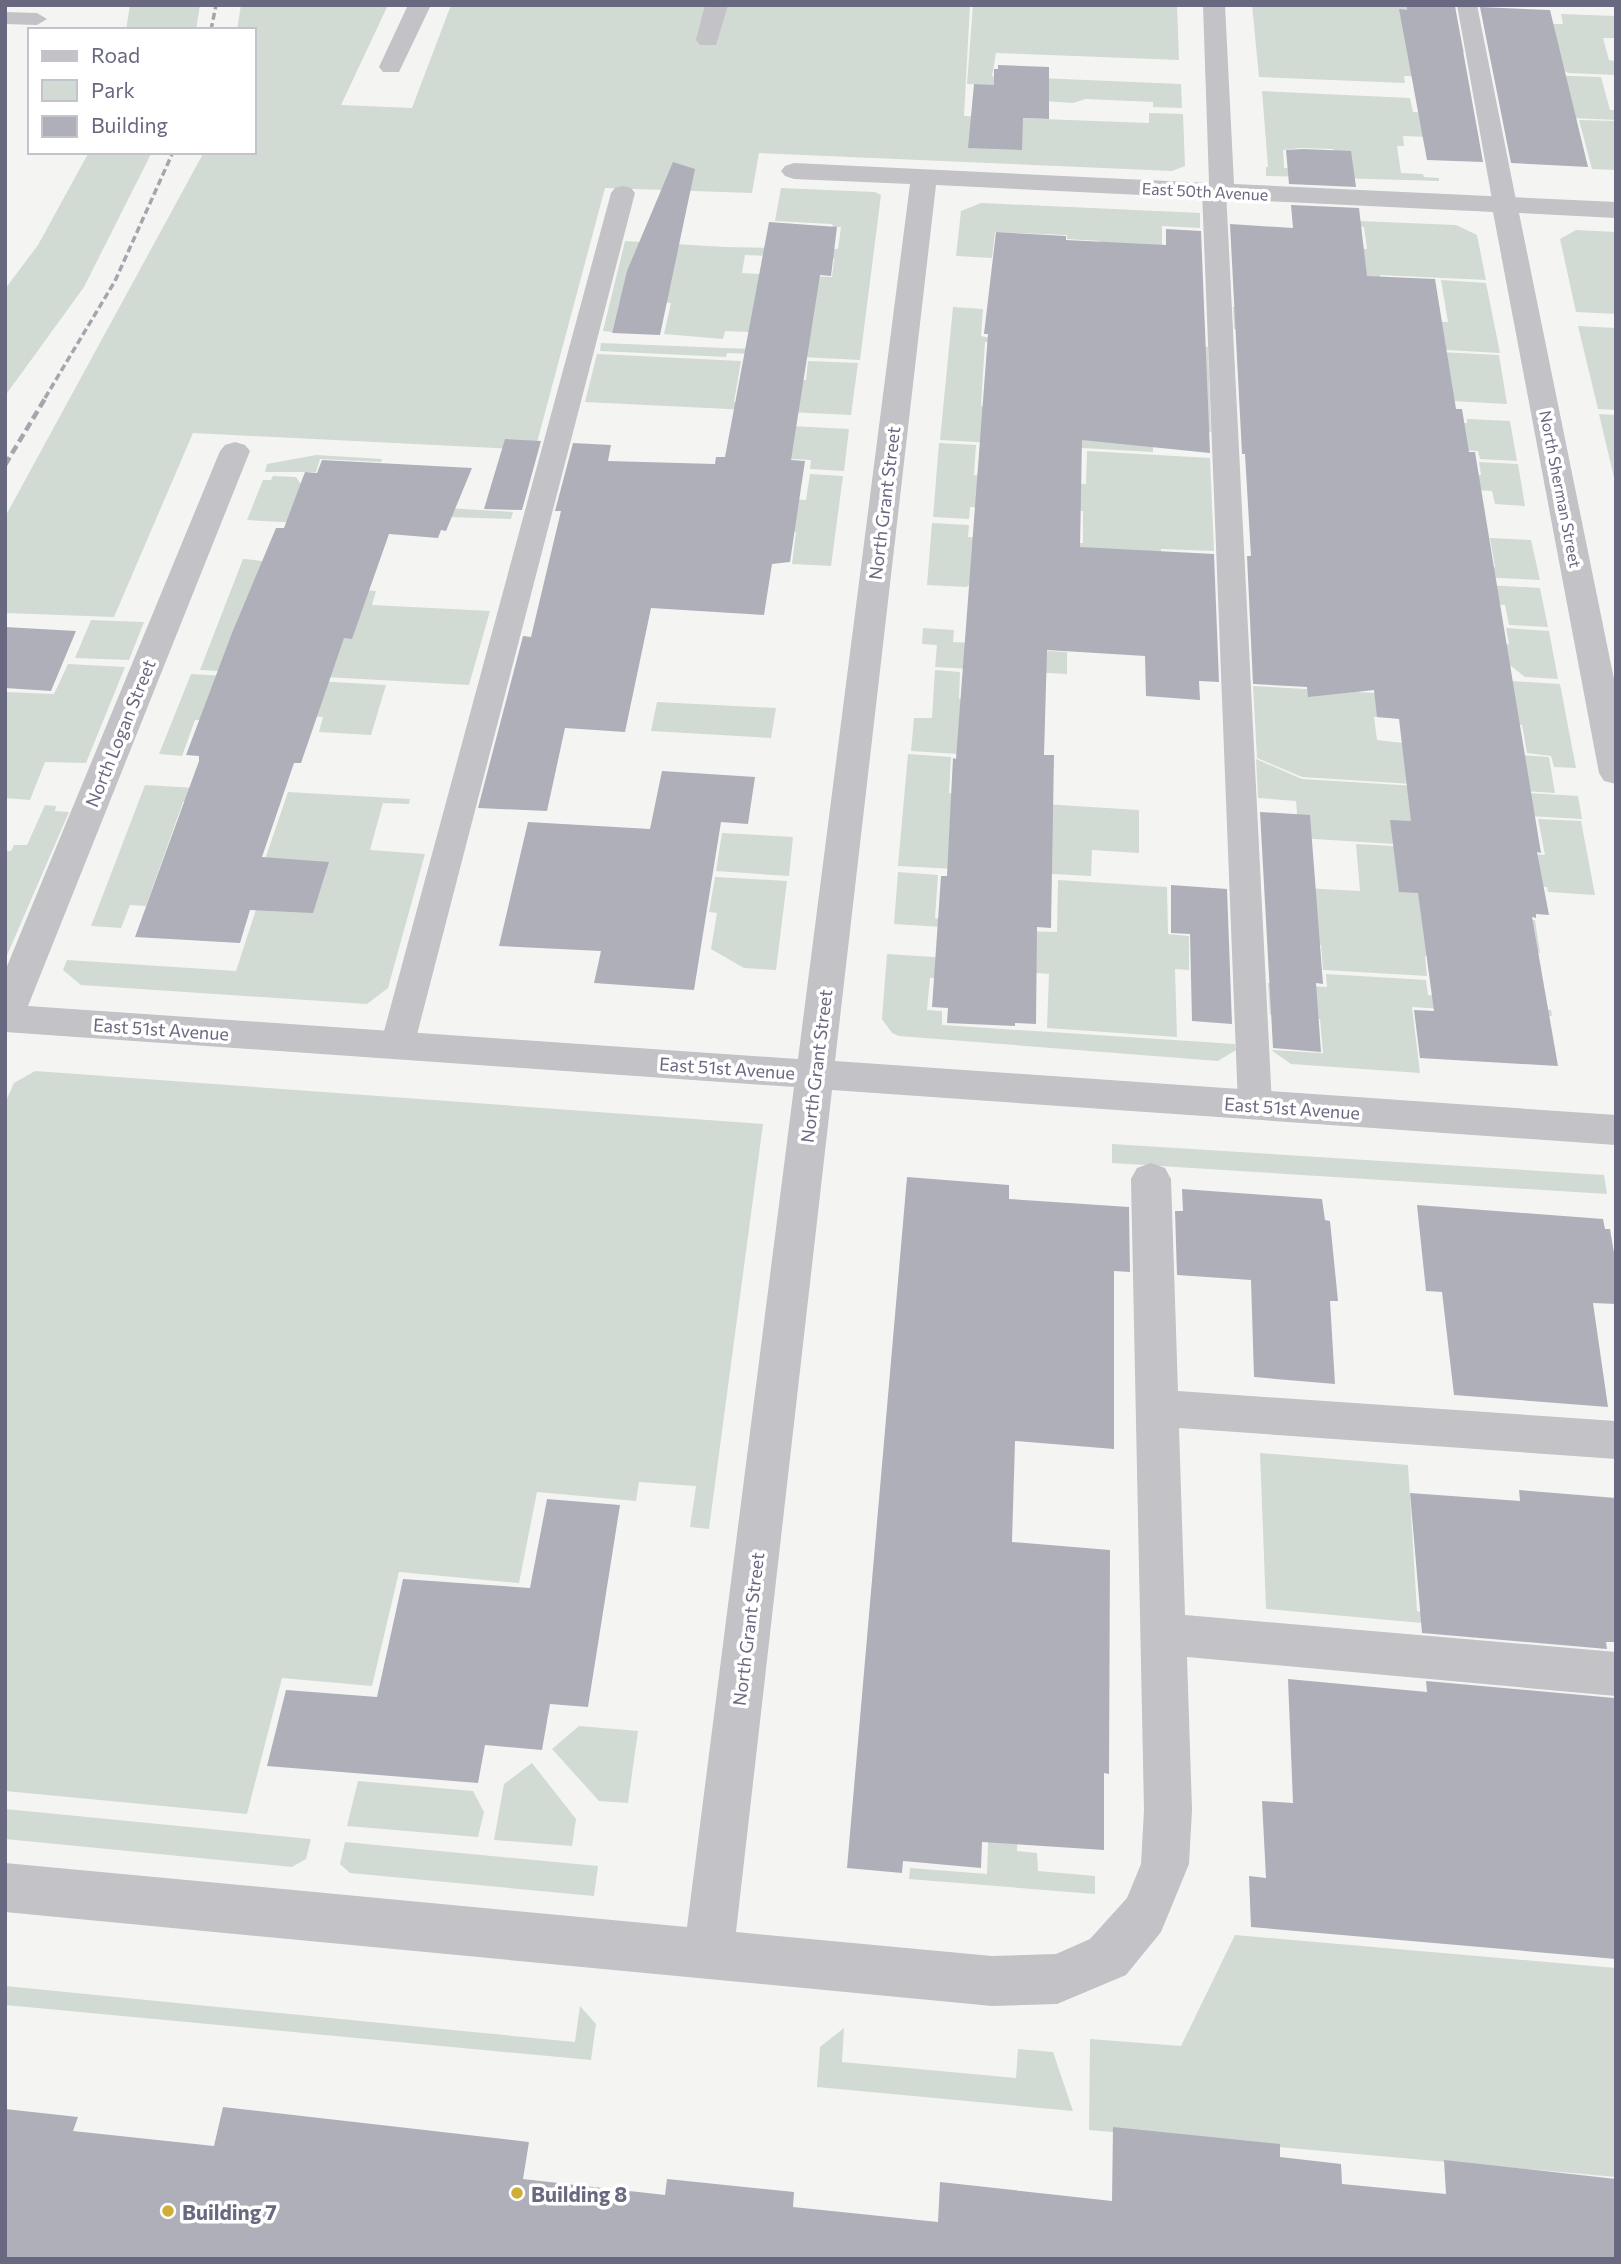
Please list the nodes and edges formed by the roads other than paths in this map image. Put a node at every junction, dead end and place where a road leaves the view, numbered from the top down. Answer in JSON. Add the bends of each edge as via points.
{"nodes":[{"id":1,"x":420,"y":5,"type":"edge"},
{"id":2,"x":717,"y":5,"type":"edge"},
{"id":3,"x":1214,"y":5,"type":"edge"},
{"id":4,"x":1467,"y":5,"type":"edge"},
{"id":5,"x":5,"y":18,"type":"edge"},
{"id":6,"x":37,"y":19,"type":"dead end"},
{"id":7,"x":708,"y":40,"type":"dead end"},
{"id":8,"x":391,"y":67,"type":"dead end"},
{"id":9,"x":794,"y":171,"type":"dead end"},
{"id":10,"x":924,"y":177,"type":"junction"},
{"id":11,"x":1218,"y":191,"type":"junction"},
{"id":12,"x":623,"y":194,"type":"dead end"},
{"id":13,"x":1506,"y":205,"type":"junction"},
{"id":14,"x":1616,"y":210,"type":"edge"},
{"id":15,"x":235,"y":451,"type":"dead end"},
{"id":16,"x":1616,"y":773,"type":"edge"},
{"id":17,"x":5,"y":1017,"type":"edge"},
{"id":18,"x":397,"y":1046,"type":"junction"},
{"id":19,"x":815,"y":1074,"type":"junction"},
{"id":20,"x":1255,"y":1105,"type":"junction"},
{"id":21,"x":1616,"y":1130,"type":"edge"},
{"id":22,"x":1151,"y":1179,"type":"dead end"},
{"id":23,"x":1156,"y":1408,"type":"junction"},
{"id":24,"x":1616,"y":1440,"type":"edge"},
{"id":25,"x":1163,"y":1634,"type":"junction"},
{"id":26,"x":1616,"y":1674,"type":"edge"},
{"id":27,"x":5,"y":1887,"type":"edge"},
{"id":28,"x":708,"y":1955,"type":"junction"}],
"edges":[{"from":1,"to":8,"type":"street"},
{"from":2,"to":7,"type":"street"},
{"from":3,"to":11,"type":"street"},
{"from":4,"to":13,"type":"lane"},
{"from":5,"to":6,"type":"lane"},
{"from":9,"to":10,"type":"street","name":"East 50th Avenue"},
{"from":10,"to":11,"type":"street","name":"East 50th Avenue"},
{"from":10,"to":19,"type":"street","name":"North Grant Street"},
{"from":11,"to":13,"type":"street","name":"East 50th Avenue"},
{"from":11,"to":20,"type":"lane"},
{"from":12,"to":18,"type":"lane"},
{"from":13,"to":14,"type":"street","name":"East 50th Avenue"},
{"from":13,"to":16,"type":"street","name":"North Sherman Street"},
{"from":15,"to":17,"type":"street","name":"North Logan Street"},
{"from":17,"to":18,"type":"street","name":"East 51st Avenue"},
{"from":18,"to":19,"type":"street","name":"East 51st Avenue"},
{"from":19,"to":20,"type":"street","name":"East 51st Avenue"},
{"from":19,"to":28,"type":"street","name":"North Grant Street"},
{"from":20,"to":21,"type":"street","name":"East 51st Avenue"},
{"from":22,"to":23,"type":"street"},
{"from":23,"to":24,"type":"street"},
{"from":23,"to":25,"type":"street"},
{"from":25,"to":26,"type":"street"},
{"from":25,"to":28,"type":"street","via":[[1165,1864],[1144,1915],[1108,1957],[1057,1979],[992,1981]]},
{"from":27,"to":28,"type":"street"}]}
